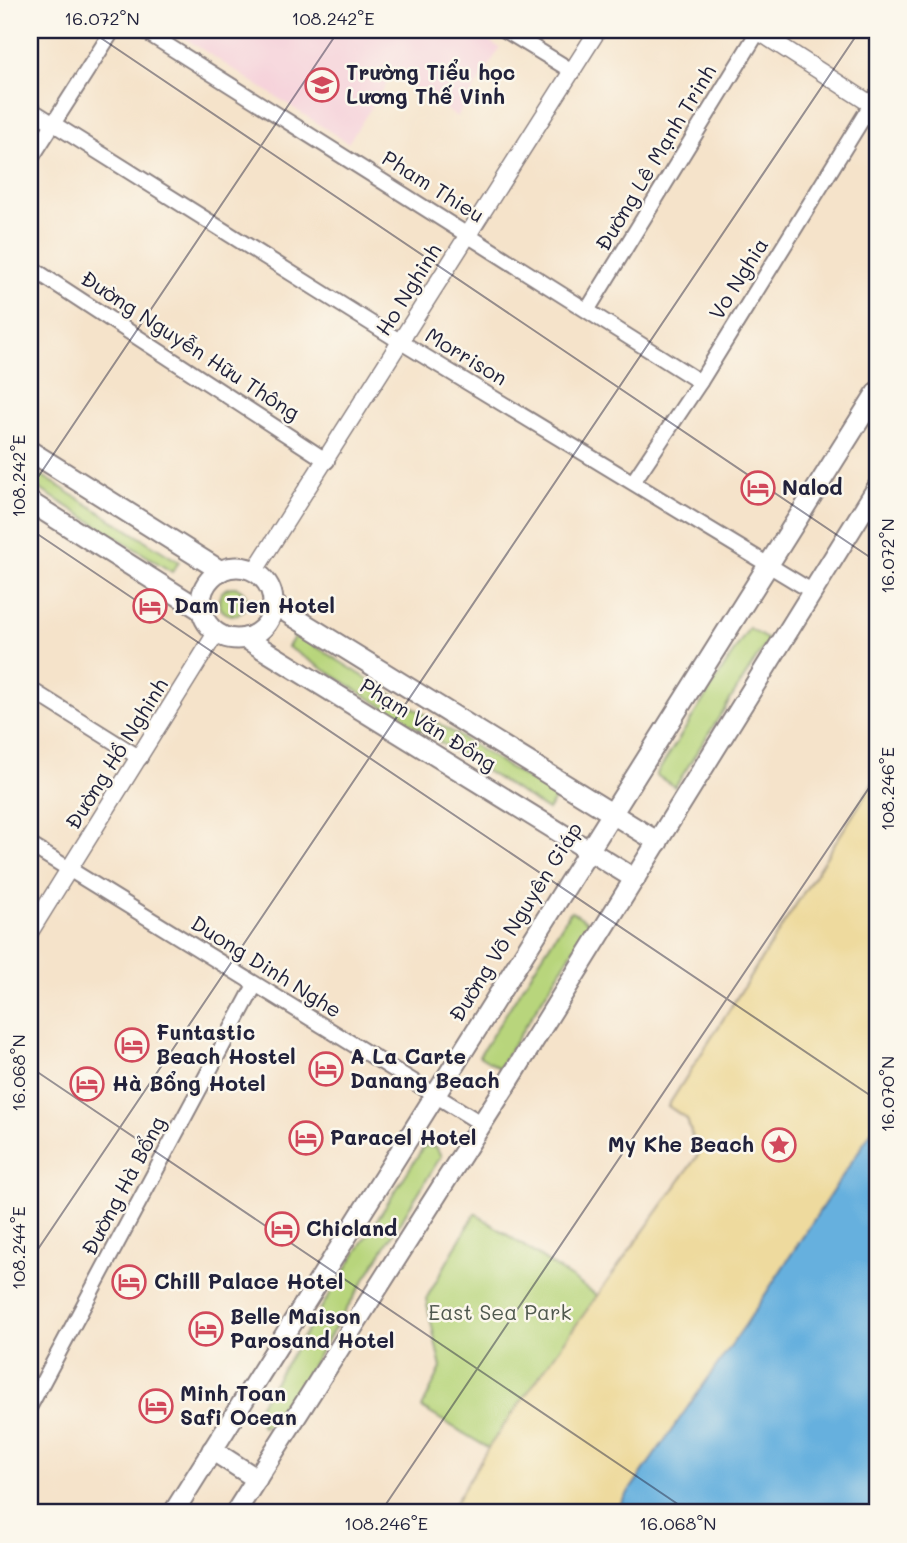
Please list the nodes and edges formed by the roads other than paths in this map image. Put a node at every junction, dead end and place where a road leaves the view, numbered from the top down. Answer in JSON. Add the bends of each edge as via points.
{"nodes":[{"id":1,"x":113,"y":30,"type":"edge"},
{"id":2,"x":143,"y":30,"type":"edge"},
{"id":3,"x":505,"y":30,"type":"edge"},
{"id":4,"x":598,"y":30,"type":"edge"},
{"id":5,"x":758,"y":30,"type":"edge"},
{"id":6,"x":572,"y":71,"type":"junction"},
{"id":7,"x":875,"y":102,"type":"edge"},
{"id":8,"x":30,"y":108,"type":"edge"},
{"id":9,"x":54,"y":124,"type":"junction"},
{"id":10,"x":30,"y":160,"type":"edge"},
{"id":11,"x":469,"y":235,"type":"junction"},
{"id":12,"x":30,"y":267,"type":"edge"},
{"id":13,"x":588,"y":309,"type":"junction"},
{"id":14,"x":401,"y":342,"type":"junction"},
{"id":15,"x":700,"y":382,"type":"junction"},
{"id":16,"x":877,"y":392,"type":"edge"},
{"id":17,"x":30,"y":451,"type":"edge"},
{"id":18,"x":327,"y":461,"type":"junction"},
{"id":19,"x":633,"y":482,"type":"junction"},
{"id":20,"x":877,"y":488,"type":"edge"},
{"id":21,"x":30,"y":502,"type":"edge"},
{"id":22,"x":766,"y":564,"type":"junction"},
{"id":23,"x":221,"y":571,"type":"junction"},
{"id":24,"x":254,"y":572,"type":"junction"},
{"id":25,"x":813,"y":592,"type":"junction"},
{"id":26,"x":273,"y":604,"type":"junction"},
{"id":27,"x":201,"y":610,"type":"junction"},
{"id":28,"x":216,"y":632,"type":"junction"},
{"id":29,"x":245,"y":638,"type":"junction"},
{"id":30,"x":30,"y":689,"type":"edge"},
{"id":31,"x":140,"y":758,"type":"junction"},
{"id":32,"x":611,"y":813,"type":"junction"},
{"id":33,"x":657,"y":842,"type":"junction"},
{"id":34,"x":30,"y":845,"type":"edge"},
{"id":35,"x":589,"y":850,"type":"junction"},
{"id":36,"x":69,"y":869,"type":"junction"},
{"id":37,"x":635,"y":879,"type":"junction"},
{"id":38,"x":30,"y":932,"type":"edge"},
{"id":39,"x":255,"y":985,"type":"junction"},
{"id":40,"x":435,"y":1095,"type":"junction"},
{"id":41,"x":482,"y":1124,"type":"junction"},
{"id":42,"x":30,"y":1406,"type":"edge"},
{"id":43,"x":212,"y":1450,"type":"junction"},
{"id":44,"x":257,"y":1479,"type":"junction"},
{"id":45,"x":173,"y":1513,"type":"edge"},
{"id":46,"x":235,"y":1513,"type":"edge"}],
"edges":[{"from":1,"to":9,"type":"street"},
{"from":2,"to":11,"type":"street","name":"Pham Thieu"},
{"from":3,"to":6,"type":"street"},
{"from":4,"to":6,"type":"street","name":"Ho Nghinh"},
{"from":5,"to":7,"type":"street"},
{"from":5,"to":13,"type":"street","name":"Đường Lê Mạnh Trinh"},
{"from":6,"to":11,"type":"street","name":"Ho Nghinh"},
{"from":7,"to":15,"type":"street","name":"Vo Nghia"},
{"from":8,"to":9,"type":"street","name":"Morrison"},
{"from":9,"to":10,"type":"street"},
{"from":9,"to":14,"type":"street","name":"Morrison"},
{"from":11,"to":13,"type":"street","name":"Pham Thieu"},
{"from":11,"to":14,"type":"street","name":"Ho Nghinh"},
{"from":12,"to":18,"type":"street","name":"Đường Nguyễn Hữu Thông"},
{"from":13,"to":15,"type":"street","name":"Pham Thieu"},
{"from":14,"to":18,"type":"street","name":"Ho Nghinh"},
{"from":14,"to":19,"type":"street","name":"Morrison"},
{"from":15,"to":19,"type":"street","name":"Vo Nghia"},
{"from":16,"to":22,"type":"main road","name":"Đường Võ Nguyên Giáp"},
{"from":17,"to":23,"type":"main road"},
{"from":18,"to":24,"type":"street","name":"Ho Nghinh"},
{"from":19,"to":22,"type":"street","name":"Morrison"},
{"from":20,"to":25,"type":"main road"},
{"from":21,"to":27,"type":"main road"},
{"from":22,"to":25,"type":"street","name":"Morrison"},
{"from":22,"to":32,"type":"main road","name":"Đường Võ Nguyên Giáp"},
{"from":23,"to":24,"type":"main road","via":[[243,568]]},
{"from":23,"to":27,"type":"main road","via":[[203,591]]},
{"from":24,"to":26,"type":"main road","via":[[271,591]]},
{"from":25,"to":33,"type":"main road"},
{"from":26,"to":29,"type":"main road","via":[[267,622]]},
{"from":26,"to":32,"type":"main road","name":"Phạm Văn Đồng"},
{"from":27,"to":28,"type":"main road"},
{"from":28,"to":29,"type":"main road"},
{"from":28,"to":31,"type":"street","name":"Đường Hồ Nghinh"},
{"from":29,"to":35,"type":"main road","name":"Phạm Văn Đồng"},
{"from":30,"to":31,"type":"street"},
{"from":31,"to":36,"type":"street","name":"Đường Hồ Nghinh"},
{"from":32,"to":33,"type":"main road","name":"Phạm Văn Đồng"},
{"from":32,"to":35,"type":"main road","name":"Đường Võ Nguyên Giáp"},
{"from":33,"to":37,"type":"main road"},
{"from":34,"to":36,"type":"street","name":"Duong Dinh Nghe"},
{"from":35,"to":37,"type":"main road","name":"Phạm Văn Đồng"},
{"from":35,"to":40,"type":"main road","name":"Đường Võ Nguyên Giáp"},
{"from":36,"to":38,"type":"street","name":"Đường Hồ Nghinh"},
{"from":36,"to":39,"type":"street","name":"Duong Dinh Nghe"},
{"from":37,"to":41,"type":"main road"},
{"from":39,"to":40,"type":"street","name":"Duong Dinh Nghe"},
{"from":39,"to":42,"type":"street","name":"Đường Hà Bổng"},
{"from":40,"to":41,"type":"street","name":"Duong Dinh Nghe"},
{"from":40,"to":43,"type":"main road","name":"Đường Võ Nguyên Giáp"},
{"from":41,"to":44,"type":"main road"},
{"from":43,"to":44,"type":"main road"},
{"from":43,"to":45,"type":"main road","name":"Đường Võ Nguyên Giáp"},
{"from":44,"to":46,"type":"main road"}]}
